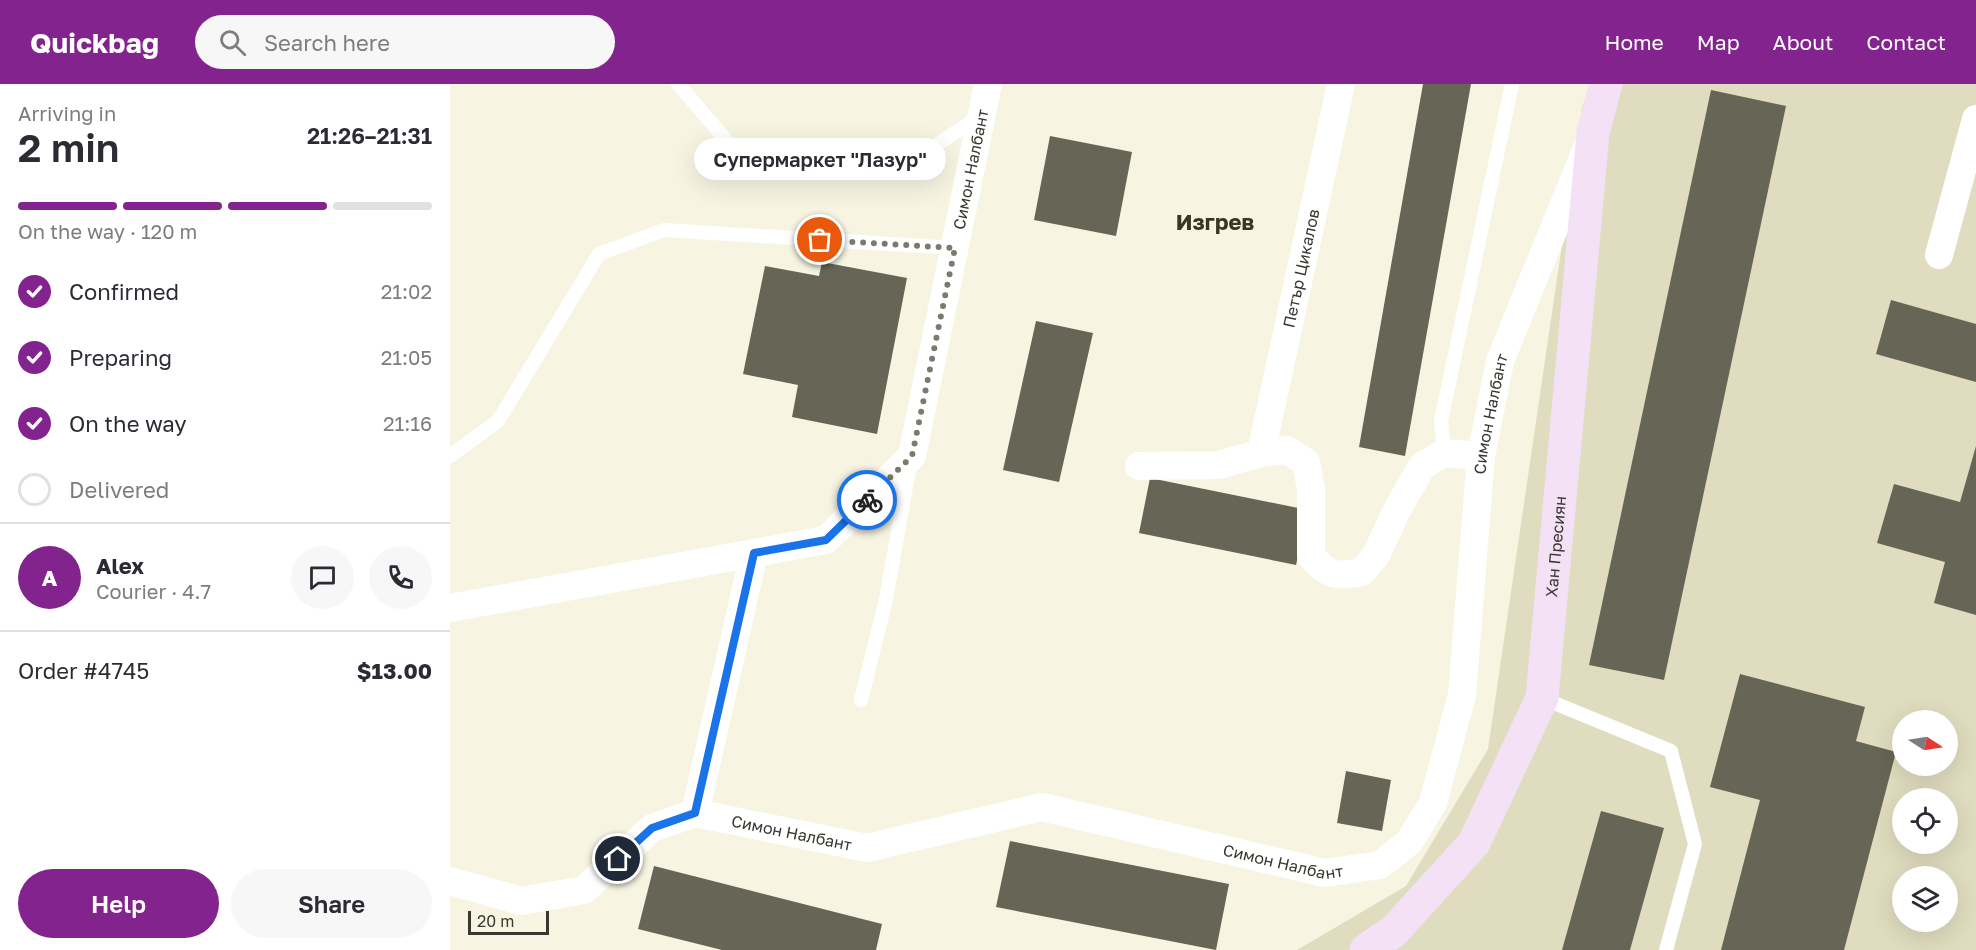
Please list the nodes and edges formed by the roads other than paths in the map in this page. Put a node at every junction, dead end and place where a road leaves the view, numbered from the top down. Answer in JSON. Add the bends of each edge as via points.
{"nodes":[{"id":1,"x":678,"y":84,"type":"edge"},
{"id":2,"x":988,"y":84,"type":"edge"},
{"id":3,"x":1341,"y":84,"type":"edge"},
{"id":4,"x":1512,"y":84,"type":"edge"},
{"id":5,"x":1606,"y":84,"type":"edge"},
{"id":6,"x":982,"y":115,"type":"junction"},
{"id":7,"x":1976,"y":119,"type":"edge"},
{"id":8,"x":1593,"y":133,"type":"junction"},
{"id":9,"x":955,"y":248,"type":"junction"},
{"id":10,"x":1939,"y":255,"type":"dead end"},
{"id":11,"x":1261,"y":453,"type":"junction"},
{"id":12,"x":1444,"y":453,"type":"junction"},
{"id":13,"x":450,"y":456,"type":"edge"},
{"id":14,"x":912,"y":456,"type":"junction"},
{"id":15,"x":1481,"y":456,"type":"junction"},
{"id":16,"x":1139,"y":466,"type":"dead end"},
{"id":17,"x":754,"y":553,"type":"junction"},
{"id":18,"x":450,"y":608,"type":"edge"},
{"id":19,"x":1542,"y":698,"type":"junction"},
{"id":20,"x":861,"y":700,"type":"dead end"},
{"id":21,"x":695,"y":813,"type":"junction"},
{"id":22,"x":450,"y":880,"type":"edge"},
{"id":23,"x":1366,"y":950,"type":"edge"},
{"id":24,"x":1666,"y":950,"type":"edge"}],
"edges":[{"from":1,"to":6,"type":"lane","via":[[739,155],[902,168]]},
{"from":2,"to":6,"type":"street","name":"Симон Налбант"},
{"from":3,"to":11,"type":"street","name":"Петър Цикалов"},
{"from":4,"to":12,"type":"lane","via":[[1441,421]]},
{"from":5,"to":8,"type":"street","name":"Хан Пресиян"},
{"from":6,"to":9,"type":"street","name":"Симон Налбант"},
{"from":7,"to":10,"type":"street"},
{"from":8,"to":15,"type":"street","name":"Симон Налбант","via":[[1500,361]]},
{"from":8,"to":19,"type":"street","name":"Хан Пресиян"},
{"from":9,"to":13,"type":"lane","via":[[663,230],[599,254],[498,421]]},
{"from":9,"to":14,"type":"street","name":"Симон Налбант"},
{"from":11,"to":12,"type":"street","via":[[1287,450],[1306,462],[1311,489],[1311,556],[1322,569],[1341,576],[1362,572],[1376,555],[1422,466]]},
{"from":11,"to":16,"type":"street","via":[[1219,465]]},
{"from":12,"to":15,"type":"street"},
{"from":14,"to":17,"type":"street","via":[[826,540]]},
{"from":14,"to":20,"type":"lane","via":[[886,598]]},
{"from":15,"to":21,"type":"street","name":"Симон Налбант","via":[[1462,695],[1433,803],[1409,842],[1380,865],[1325,873],[1042,807],[867,848]]},
{"from":17,"to":18,"type":"street"},
{"from":17,"to":21,"type":"street"},
{"from":19,"to":23,"type":"street","name":"Хан Пресиян","via":[[1474,843],[1394,932]]},
{"from":19,"to":24,"type":"lane","via":[[1671,751],[1695,844]]},
{"from":21,"to":22,"type":"street","via":[[652,828],[584,890],[521,901]]}]}
